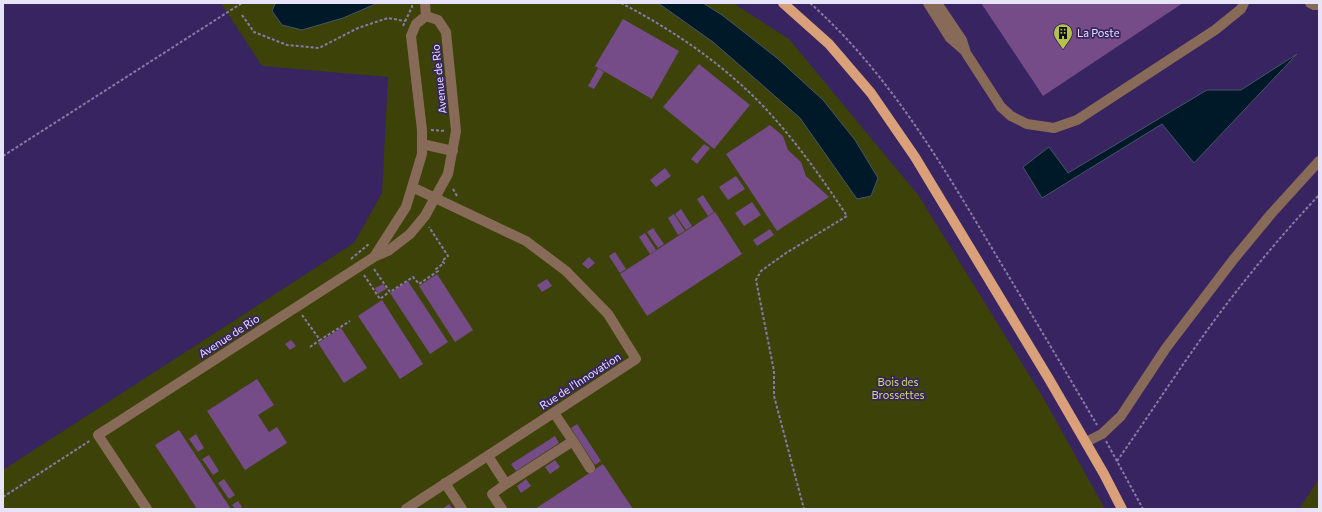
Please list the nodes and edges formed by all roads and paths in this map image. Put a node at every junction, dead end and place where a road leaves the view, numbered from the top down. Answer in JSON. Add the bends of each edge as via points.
{"nodes":[{"id":1,"x":242,"y":3,"type":"edge"},
{"id":2,"x":412,"y":3,"type":"edge"},
{"id":3,"x":425,"y":3,"type":"edge"},
{"id":4,"x":621,"y":3,"type":"edge"},
{"id":5,"x":783,"y":3,"type":"edge"},
{"id":6,"x":810,"y":3,"type":"edge"},
{"id":7,"x":928,"y":3,"type":"edge"},
{"id":8,"x":937,"y":3,"type":"edge"},
{"id":9,"x":1244,"y":3,"type":"edge"},
{"id":10,"x":1310,"y":3,"type":"edge"},
{"id":11,"x":1319,"y":5,"type":"edge"},
{"id":12,"x":242,"y":15,"type":"dead end"},
{"id":13,"x":426,"y":16,"type":"junction"},
{"id":14,"x":405,"y":21,"type":"junction"},
{"id":15,"x":401,"y":32,"type":"dead end"},
{"id":16,"x":966,"y":53,"type":"junction"},
{"id":17,"x":422,"y":130,"type":"junction"},
{"id":18,"x":456,"y":131,"type":"junction"},
{"id":19,"x":422,"y":144,"type":"junction"},
{"id":20,"x":453,"y":151,"type":"junction"},
{"id":21,"x":3,"y":156,"type":"edge"},
{"id":22,"x":1319,"y":161,"type":"edge"},
{"id":23,"x":412,"y":186,"type":"junction"},
{"id":24,"x":1319,"y":195,"type":"edge"},
{"id":25,"x":435,"y":198,"type":"junction"},
{"id":26,"x":428,"y":225,"type":"dead end"},
{"id":27,"x":373,"y":239,"type":"dead end"},
{"id":28,"x":374,"y":257,"type":"junction"},
{"id":29,"x":348,"y":261,"type":"dead end"},
{"id":30,"x":374,"y":268,"type":"dead end"},
{"id":31,"x":363,"y":274,"type":"dead end"},
{"id":32,"x":390,"y":292,"type":"junction"},
{"id":33,"x":301,"y":314,"type":"dead end"},
{"id":34,"x":350,"y":321,"type":"dead end"},
{"id":35,"x":320,"y":340,"type":"junction"},
{"id":36,"x":310,"y":347,"type":"dead end"},
{"id":37,"x":554,"y":413,"type":"junction"},
{"id":38,"x":1102,"y":434,"type":"junction"},
{"id":39,"x":98,"y":435,"type":"junction"},
{"id":40,"x":573,"y":441,"type":"junction"},
{"id":41,"x":1086,"y":442,"type":"junction"},
{"id":42,"x":488,"y":456,"type":"junction"},
{"id":43,"x":1117,"y":461,"type":"junction"},
{"id":44,"x":590,"y":468,"type":"dead end"},
{"id":45,"x":445,"y":483,"type":"junction"},
{"id":46,"x":506,"y":484,"type":"junction"},
{"id":47,"x":3,"y":497,"type":"edge"},
{"id":48,"x":147,"y":509,"type":"edge"},
{"id":49,"x":406,"y":509,"type":"edge"},
{"id":50,"x":462,"y":509,"type":"edge"},
{"id":51,"x":502,"y":509,"type":"edge"},
{"id":52,"x":804,"y":509,"type":"edge"},
{"id":53,"x":1122,"y":509,"type":"edge"},
{"id":54,"x":1143,"y":509,"type":"edge"}],
"edges":[{"from":1,"to":21,"type":"path"},
{"from":2,"to":14,"type":"path"},
{"from":3,"to":13,"type":"street"},
{"from":4,"to":52,"type":"path","via":[[675,34],[700,52],[763,106],[786,131],[828,186],[847,216],[786,253],[761,271],[756,280],[774,371],[774,396]]},
{"from":5,"to":41,"type":"main road","via":[[829,44],[871,93],[915,156]]},
{"from":6,"to":38,"type":"path","via":[[854,46],[910,117],[1034,317]]},
{"from":7,"to":16,"type":"street","via":[[950,38]]},
{"from":8,"to":16,"type":"street","via":[[962,40]]},
{"from":9,"to":16,"type":"street","via":[[1241,9],[1215,30],[1077,120],[1054,128],[1027,124],[1011,116],[1001,107]]},
{"from":10,"to":11,"type":"street"},
{"from":12,"to":14,"type":"path","via":[[254,32],[287,45],[319,48],[358,28],[388,18]]},
{"from":13,"to":17,"type":"street","name":"Avenue de Rio","via":[[416,24],[410,36]]},
{"from":13,"to":18,"type":"street","name":"Avenue de Rio","via":[[438,20],[446,32]]},
{"from":14,"to":15,"type":"path"},
{"from":17,"to":18,"type":"path"},
{"from":17,"to":19,"type":"street","name":"Avenue de Rio"},
{"from":18,"to":20,"type":"street","name":"Avenue de Rio"},
{"from":19,"to":20,"type":"street"},
{"from":19,"to":23,"type":"street","name":"Avenue de Rio","via":[[422,154]]},
{"from":20,"to":25,"type":"street","name":"Avenue de Rio","via":[[448,174]]},
{"from":22,"to":38,"type":"street","via":[[1233,260],[1166,348],[1121,416]]},
{"from":23,"to":25,"type":"street"},
{"from":23,"to":28,"type":"street","name":"Avenue de Rio","via":[[406,207]]},
{"from":24,"to":43,"type":"path","via":[[1231,298]]},
{"from":25,"to":28,"type":"street","name":"Avenue de Rio","via":[[425,216],[410,234],[388,251]]},
{"from":25,"to":37,"type":"street","name":"Rue de l'Innovation","via":[[526,241],[566,271],[608,314],[636,360]]},
{"from":26,"to":32,"type":"path","via":[[448,256],[436,269],[438,271],[419,284],[413,277]]},
{"from":27,"to":29,"type":"path"},
{"from":28,"to":39,"type":"street","name":"Avenue de Rio"},
{"from":30,"to":32,"type":"path"},
{"from":31,"to":32,"type":"path","via":[[380,299]]},
{"from":33,"to":35,"type":"path"},
{"from":34,"to":35,"type":"path"},
{"from":35,"to":36,"type":"path"},
{"from":37,"to":40,"type":"street"},
{"from":37,"to":42,"type":"street","name":"Rue de l'Innovation"},
{"from":38,"to":41,"type":"street"},
{"from":38,"to":43,"type":"path"},
{"from":39,"to":47,"type":"path"},
{"from":39,"to":48,"type":"street"},
{"from":40,"to":44,"type":"street"},
{"from":40,"to":46,"type":"street"},
{"from":41,"to":53,"type":"main road"},
{"from":42,"to":45,"type":"street","name":"Rue de l'Innovation"},
{"from":42,"to":46,"type":"street"},
{"from":43,"to":54,"type":"path"},
{"from":45,"to":49,"type":"street","name":"Rue de l'Innovation"},
{"from":45,"to":50,"type":"street"},
{"from":46,"to":51,"type":"street","via":[[492,494]]}]}
